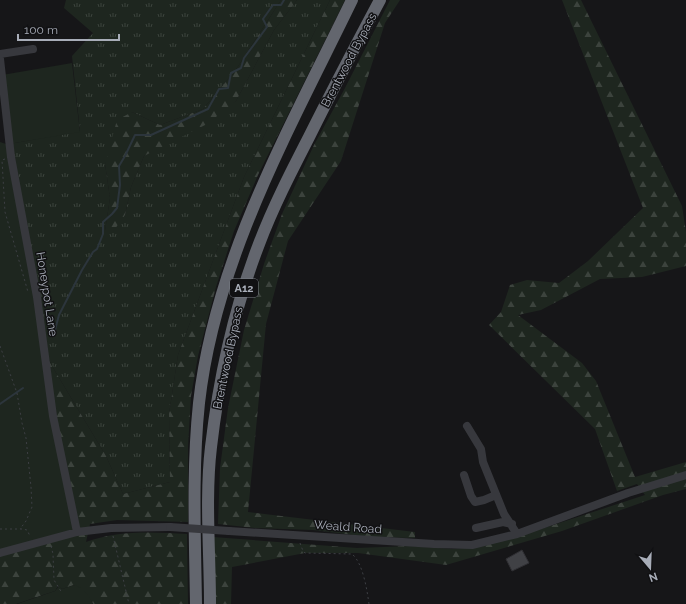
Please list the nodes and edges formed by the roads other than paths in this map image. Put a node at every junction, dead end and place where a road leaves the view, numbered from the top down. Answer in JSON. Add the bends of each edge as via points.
{"nodes":[{"id":1,"x":352,"y":0,"type":"edge"},
{"id":2,"x":380,"y":0,"type":"edge"},
{"id":3,"x":33,"y":49,"type":"dead end"},
{"id":4,"x":0,"y":54,"type":"edge"},
{"id":5,"x":0,"y":59,"type":"edge"},
{"id":6,"x":467,"y":426,"type":"dead end"},
{"id":7,"x":464,"y":475,"type":"dead end"},
{"id":8,"x":686,"y":476,"type":"edge"},
{"id":9,"x":496,"y":495,"type":"junction"},
{"id":10,"x":512,"y":524,"type":"junction"},
{"id":11,"x":476,"y":528,"type":"dead end"},
{"id":12,"x":77,"y":532,"type":"junction"},
{"id":13,"x":517,"y":534,"type":"junction"},
{"id":14,"x":0,"y":553,"type":"edge"},
{"id":15,"x":196,"y":604,"type":"edge"},
{"id":16,"x":210,"y":604,"type":"edge"}],
"edges":[{"from":1,"to":15,"type":"highway","name":"Brentwood Bypass","number":"A12","via":[[263,185],[234,257],[218,309],[200,403],[195,487]]},
{"from":2,"to":16,"type":"highway","name":"Brentwood Bypass","number":"A12","via":[[291,172],[259,243],[243,292],[230,340],[211,448]]},
{"from":3,"to":4,"type":"street"},
{"from":5,"to":12,"type":"street","name":"Honeypot Lane","via":[[11,157],[37,297],[53,416]]},
{"from":6,"to":9,"type":"street","via":[[481,449],[483,462]]},
{"from":7,"to":9,"type":"street","via":[[475,502]]},
{"from":8,"to":13,"type":"street","name":"Weald Road","via":[[628,493]]},
{"from":9,"to":10,"type":"street","via":[[504,514]]},
{"from":10,"to":11,"type":"street","via":[[503,522]]},
{"from":10,"to":13,"type":"street"},
{"from":12,"to":13,"type":"street","name":"Weald Road","bridge":true,"via":[[111,528],[170,527],[472,545]]},
{"from":12,"to":14,"type":"street","name":"Weald Road"}]}
